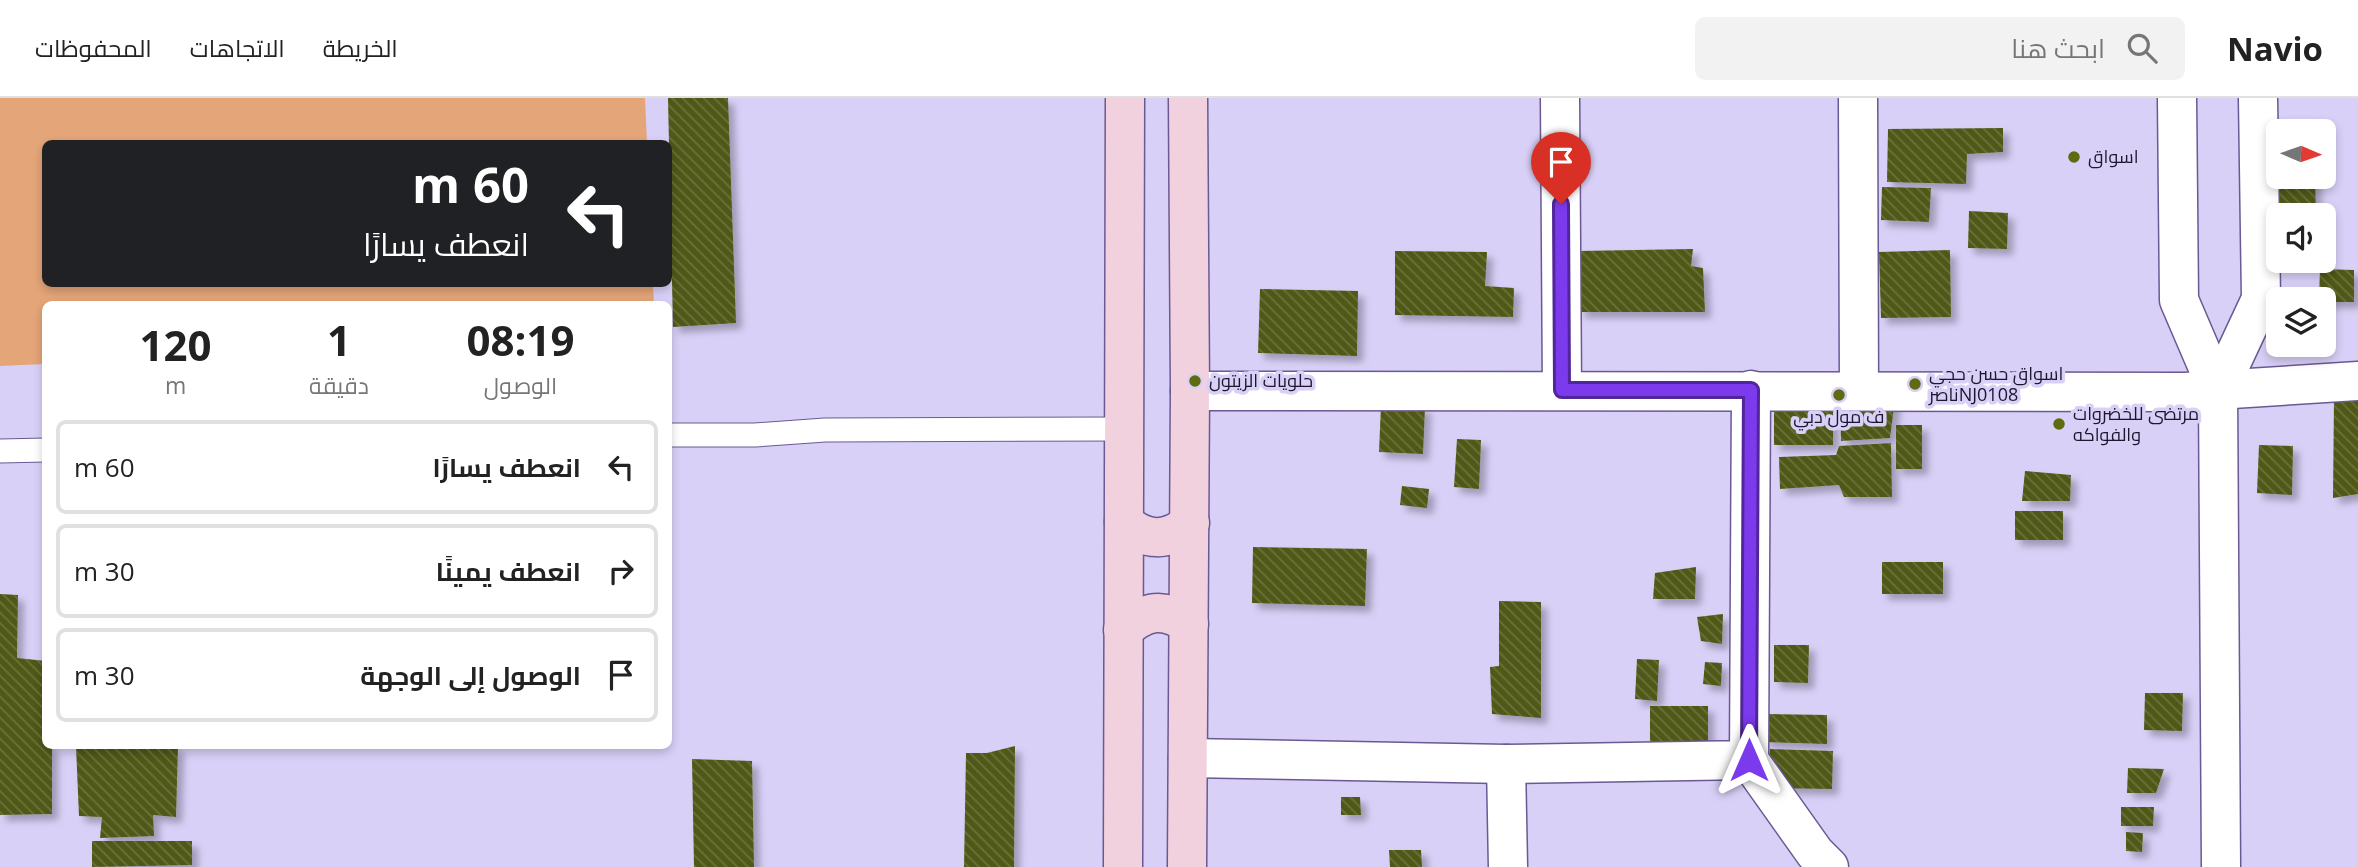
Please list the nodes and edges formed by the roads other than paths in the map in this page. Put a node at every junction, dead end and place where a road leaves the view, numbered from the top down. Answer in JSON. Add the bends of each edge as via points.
{"nodes":[{"id":1,"x":1125,"y":98,"type":"edge"},
{"id":2,"x":1188,"y":98,"type":"edge"},
{"id":3,"x":1560,"y":98,"type":"edge"},
{"id":4,"x":1858,"y":98,"type":"edge"},
{"id":5,"x":2178,"y":98,"type":"edge"},
{"id":6,"x":2258,"y":98,"type":"edge"},
{"id":7,"x":2358,"y":381,"type":"edge"},
{"id":8,"x":1562,"y":390,"type":"junction"},
{"id":9,"x":1751,"y":390,"type":"junction"},
{"id":10,"x":1190,"y":391,"type":"junction"},
{"id":11,"x":1859,"y":391,"type":"junction"},
{"id":12,"x":2218,"y":391,"type":"junction"},
{"id":13,"x":1124,"y":429,"type":"junction"},
{"id":14,"x":672,"y":435,"type":"edge"},
{"id":15,"x":42,"y":450,"type":"edge"},
{"id":16,"x":0,"y":451,"type":"edge"},
{"id":17,"x":1124,"y":522,"type":"junction"},
{"id":18,"x":1190,"y":523,"type":"junction"},
{"id":19,"x":1189,"y":624,"type":"junction"},
{"id":20,"x":1123,"y":630,"type":"junction"},
{"id":21,"x":1188,"y":758,"type":"junction"},
{"id":22,"x":1749,"y":760,"type":"junction"},
{"id":23,"x":1506,"y":764,"type":"junction"},
{"id":24,"x":1123,"y":867,"type":"edge"},
{"id":25,"x":1187,"y":867,"type":"edge"},
{"id":26,"x":1508,"y":867,"type":"edge"},
{"id":27,"x":1829,"y":867,"type":"edge"},
{"id":28,"x":2221,"y":867,"type":"edge"}],
"edges":[{"from":1,"to":13,"type":"street"},
{"from":2,"to":10,"type":"street"},
{"from":3,"to":8,"type":"street"},
{"from":4,"to":11,"type":"street"},
{"from":5,"to":12,"type":"street","via":[[2179,300]]},
{"from":6,"to":12,"type":"street","via":[[2261,299]]},
{"from":7,"to":12,"type":"street"},
{"from":8,"to":9,"type":"street"},
{"from":8,"to":10,"type":"street"},
{"from":9,"to":11,"type":"street"},
{"from":9,"to":22,"type":"street"},
{"from":10,"to":18,"type":"street"},
{"from":11,"to":12,"type":"street"},
{"from":12,"to":28,"type":"street"},
{"from":13,"to":14,"type":"lane"},
{"from":13,"to":17,"type":"street"},
{"from":15,"to":16,"type":"lane"},
{"from":17,"to":18,"type":"street","via":[[1144,536],[1157,538]]},
{"from":17,"to":20,"type":"street"},
{"from":18,"to":19,"type":"street"},
{"from":19,"to":20,"type":"street","via":[[1163,612],[1147,614]]},
{"from":19,"to":21,"type":"street"},
{"from":20,"to":24,"type":"street"},
{"from":21,"to":23,"type":"street"},
{"from":21,"to":25,"type":"street"},
{"from":22,"to":23,"type":"street"},
{"from":22,"to":27,"type":"street"},
{"from":23,"to":26,"type":"street"}]}
